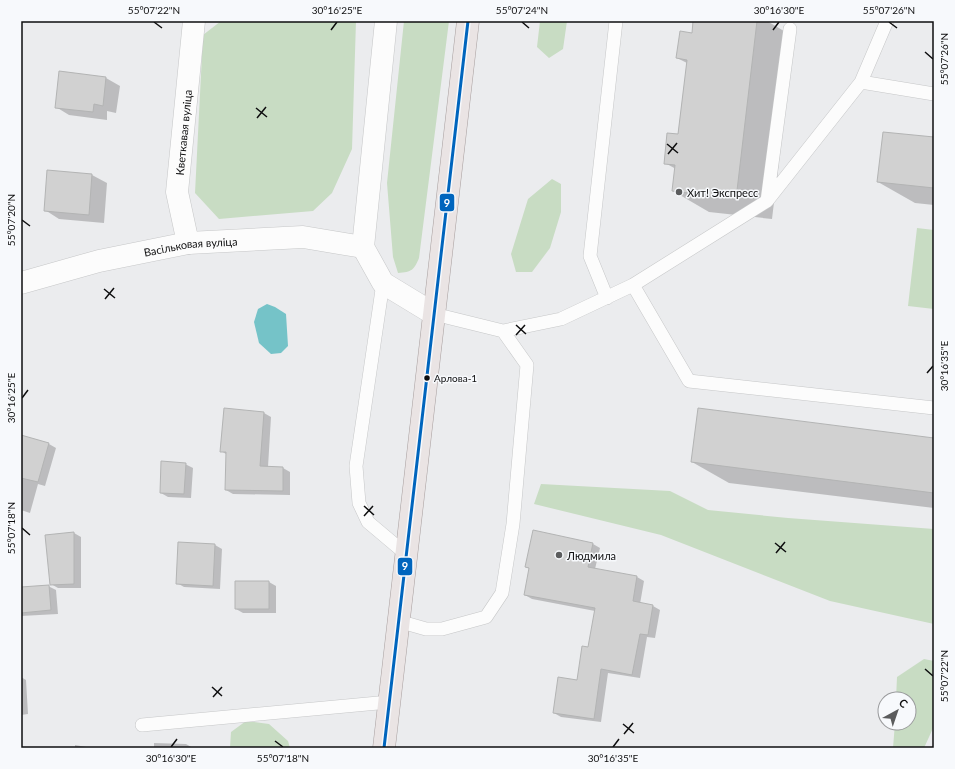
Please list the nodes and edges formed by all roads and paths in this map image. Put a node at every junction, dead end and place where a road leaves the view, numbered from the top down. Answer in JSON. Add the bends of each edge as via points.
{"nodes":[{"id":1,"x":194,"y":21,"type":"edge"},
{"id":2,"x":386,"y":21,"type":"edge"},
{"id":3,"x":468,"y":21,"type":"edge"},
{"id":4,"x":616,"y":21,"type":"edge"},
{"id":5,"x":887,"y":21,"type":"edge"},
{"id":6,"x":790,"y":29,"type":"dead end"},
{"id":7,"x":861,"y":82,"type":"junction"},
{"id":8,"x":934,"y":94,"type":"edge"},
{"id":9,"x":767,"y":201,"type":"junction"},
{"id":10,"x":188,"y":243,"type":"junction"},
{"id":11,"x":363,"y":247,"type":"junction"},
{"id":12,"x":21,"y":283,"type":"edge"},
{"id":13,"x":383,"y":283,"type":"junction"},
{"id":14,"x":633,"y":285,"type":"junction"},
{"id":15,"x":607,"y":298,"type":"junction"},
{"id":16,"x":434,"y":314,"type":"junction"},
{"id":17,"x":503,"y":331,"type":"junction"},
{"id":18,"x":934,"y":408,"type":"edge"},
{"id":19,"x":406,"y":554,"type":"junction"},
{"id":20,"x":398,"y":621,"type":"junction"},
{"id":21,"x":389,"y":702,"type":"junction"},
{"id":22,"x":142,"y":725,"type":"dead end"},
{"id":23,"x":384,"y":748,"type":"edge"}],
"edges":[{"from":1,"to":10,"type":"street","name":"Кветкавая вуліца","via":[[177,192]]},
{"from":2,"to":11,"type":"street"},
{"from":3,"to":16,"type":"main road"},
{"from":4,"to":15,"type":"lane","via":[[590,256]]},
{"from":5,"to":7,"type":"lane"},
{"from":6,"to":9,"type":"lane"},
{"from":7,"to":8,"type":"lane"},
{"from":7,"to":9,"type":"lane"},
{"from":9,"to":14,"type":"lane"},
{"from":10,"to":11,"type":"street","name":"Васільковая вуліца","via":[[303,237]]},
{"from":10,"to":12,"type":"street","name":"Васільковая вуліца","via":[[99,262]]},
{"from":11,"to":13,"type":"street"},
{"from":13,"to":16,"type":"street"},
{"from":13,"to":19,"type":"lane","via":[[356,466],[359,502],[368,522]]},
{"from":14,"to":15,"type":"lane"},
{"from":14,"to":18,"type":"lane","via":[[689,381]]},
{"from":15,"to":17,"type":"lane","via":[[561,319]]},
{"from":16,"to":17,"type":"lane"},
{"from":16,"to":19,"type":"main road"},
{"from":17,"to":20,"type":"lane","via":[[527,365],[515,514],[502,593],[486,617],[442,629],[426,629]]},
{"from":19,"to":20,"type":"main road"},
{"from":20,"to":21,"type":"main road"},
{"from":21,"to":22,"type":"lane"},
{"from":21,"to":23,"type":"main road"}]}
